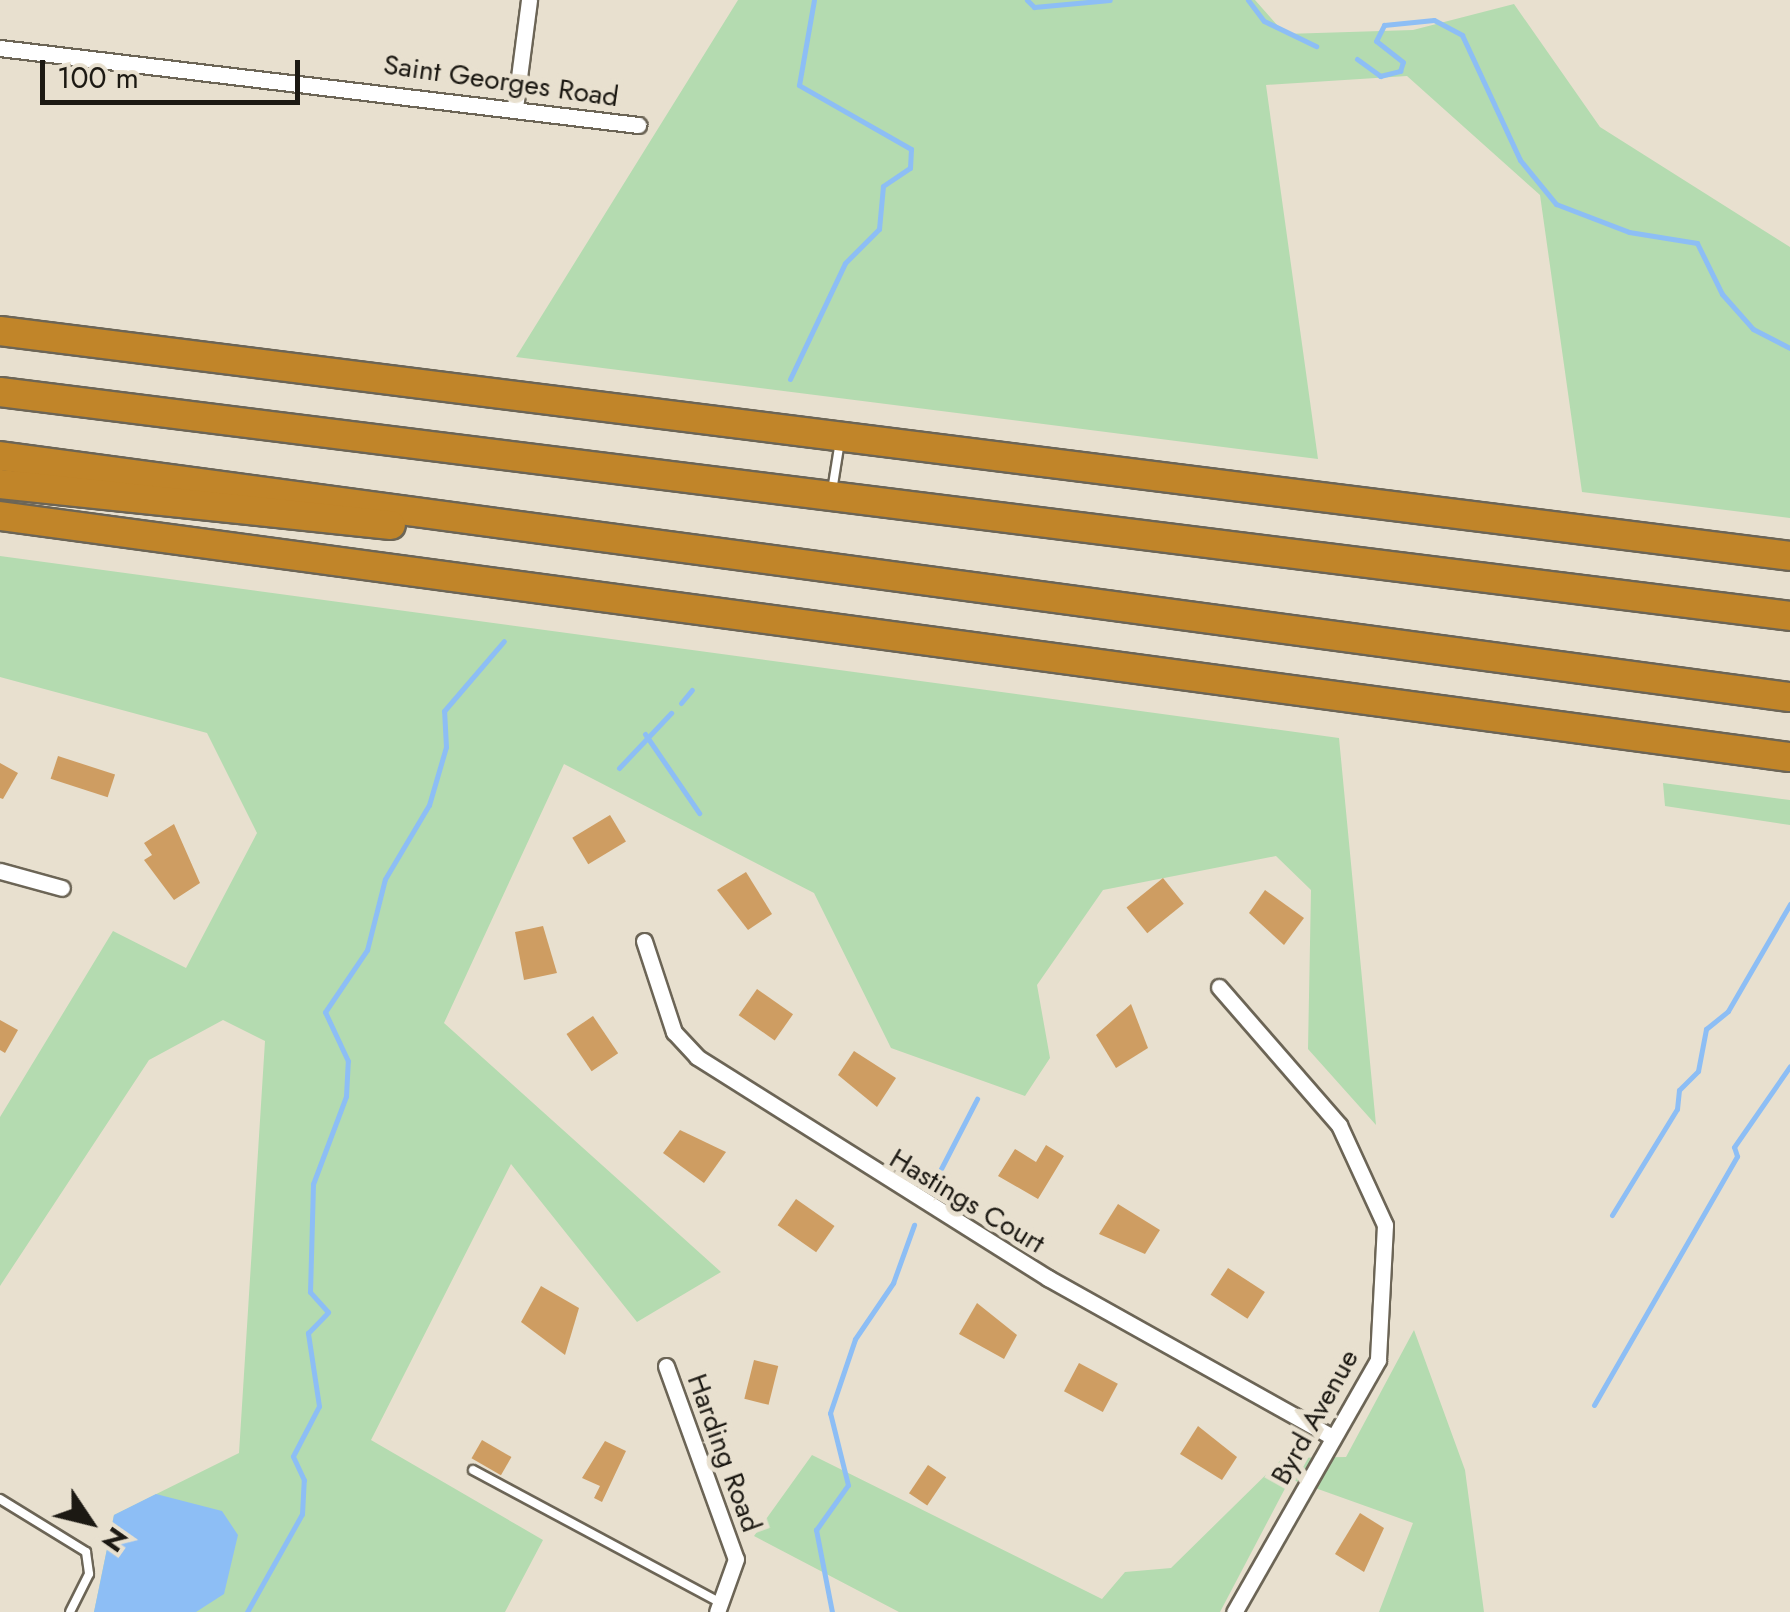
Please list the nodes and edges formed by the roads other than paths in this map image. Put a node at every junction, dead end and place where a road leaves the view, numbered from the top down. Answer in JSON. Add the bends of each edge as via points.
{"nodes":[{"id":1,"x":530,"y":0,"type":"edge"},
{"id":2,"x":0,"y":48,"type":"edge"},
{"id":3,"x":515,"y":108,"type":"junction"},
{"id":4,"x":638,"y":125,"type":"dead end"},
{"id":5,"x":0,"y":331,"type":"edge"},
{"id":6,"x":0,"y":392,"type":"edge"},
{"id":7,"x":841,"y":437,"type":"junction"},
{"id":8,"x":0,"y":456,"type":"edge"},
{"id":9,"x":0,"y":484,"type":"edge"},
{"id":10,"x":831,"y":496,"type":"junction"},
{"id":11,"x":0,"y":516,"type":"edge"},
{"id":12,"x":559,"y":532,"type":"junction"},
{"id":13,"x":1790,"y":556,"type":"edge"},
{"id":14,"x":1790,"y":616,"type":"edge"},
{"id":15,"x":1790,"y":697,"type":"edge"},
{"id":16,"x":1790,"y":758,"type":"edge"},
{"id":17,"x":0,"y":871,"type":"edge"},
{"id":18,"x":62,"y":888,"type":"dead end"},
{"id":19,"x":644,"y":941,"type":"dead end"},
{"id":20,"x":1219,"y":986,"type":"dead end"},
{"id":21,"x":666,"y":1366,"type":"dead end"},
{"id":22,"x":1333,"y":1436,"type":"junction"},
{"id":23,"x":473,"y":1470,"type":"dead end"},
{"id":24,"x":0,"y":1498,"type":"edge"},
{"id":25,"x":719,"y":1607,"type":"edge"},
{"id":26,"x":70,"y":1612,"type":"edge"},
{"id":27,"x":1234,"y":1612,"type":"edge"}],
"edges":[{"from":1,"to":3,"type":"street"},
{"from":2,"to":3,"type":"street","name":"Saint Georges Road"},
{"from":3,"to":4,"type":"street","name":"Saint Georges Road"},
{"from":5,"to":7,"type":"highway"},
{"from":6,"to":10,"type":"highway"},
{"from":7,"to":10,"type":"lane"},
{"from":7,"to":13,"type":"highway"},
{"from":8,"to":12,"type":"highway"},
{"from":9,"to":12,"type":"highway","via":[[312,521]]},
{"from":10,"to":14,"type":"highway"},
{"from":11,"to":16,"type":"highway"},
{"from":12,"to":15,"type":"highway"},
{"from":17,"to":18,"type":"street"},
{"from":19,"to":22,"type":"street","name":"Hastings Court","via":[[674,1032],[696,1057],[881,1179]]},
{"from":20,"to":22,"type":"street","name":"Byrd Avenue","via":[[1339,1125],[1379,1202],[1383,1344]]},
{"from":21,"to":25,"type":"street","name":"Harding Road","via":[[736,1559]]},
{"from":22,"to":27,"type":"street","name":"Byrd Avenue"},
{"from":23,"to":25,"type":"lane"},
{"from":24,"to":26,"type":"lane","via":[[86,1552],[88,1574]]}]}
